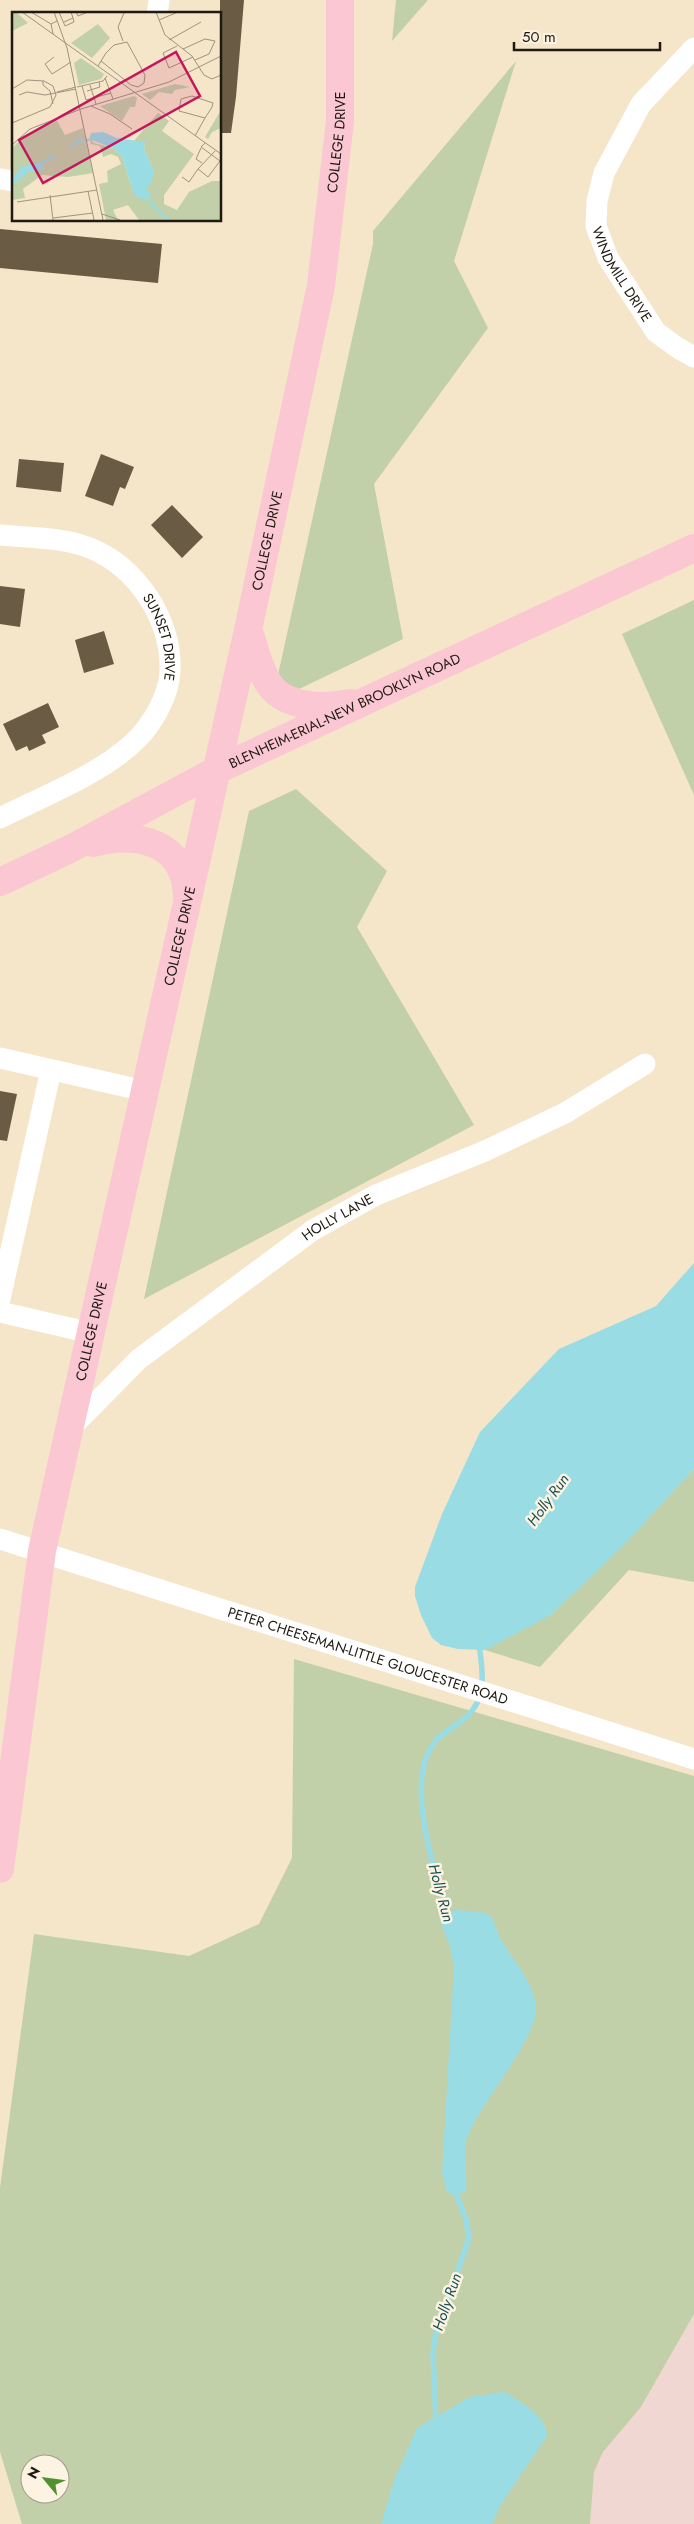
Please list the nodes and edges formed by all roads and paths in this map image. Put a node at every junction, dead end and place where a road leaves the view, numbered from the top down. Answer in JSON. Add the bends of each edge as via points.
{"nodes":[{"id":1,"x":340,"y":0,"type":"edge"},
{"id":2,"x":694,"y":48,"type":"edge"},
{"id":3,"x":694,"y":357,"type":"edge"},
{"id":4,"x":0,"y":535,"type":"edge"},
{"id":5,"x":694,"y":548,"type":"edge"},
{"id":6,"x":248,"y":630,"type":"junction"},
{"id":7,"x":387,"y":692,"type":"junction"},
{"id":8,"x":217,"y":770,"type":"junction"},
{"id":9,"x":0,"y":818,"type":"edge"},
{"id":10,"x":72,"y":848,"type":"junction"},
{"id":11,"x":0,"y":882,"type":"edge"},
{"id":12,"x":188,"y":903,"type":"junction"},
{"id":13,"x":0,"y":1058,"type":"edge"},
{"id":14,"x":645,"y":1064,"type":"dead end"},
{"id":15,"x":51,"y":1070,"type":"junction"},
{"id":16,"x":145,"y":1091,"type":"junction"},
{"id":17,"x":0,"y":1299,"type":"edge"},
{"id":18,"x":0,"y":1312,"type":"edge"},
{"id":19,"x":91,"y":1333,"type":"junction"},
{"id":20,"x":69,"y":1430,"type":"junction"},
{"id":21,"x":0,"y":1539,"type":"edge"},
{"id":22,"x":42,"y":1552,"type":"junction"},
{"id":23,"x":694,"y":1759,"type":"edge"},
{"id":24,"x":0,"y":1869,"type":"edge"}],
"edges":[{"from":1,"to":6,"type":"main road","name":"COLLEGE DRIVE","via":[[340,121],[321,286]]},
{"from":2,"to":3,"type":"street","name":"WINDMILL DRIVE","via":[[641,104],[604,173],[597,201],[596,226],[608,258],[656,332]]},
{"from":4,"to":9,"type":"street","name":"SUNSET DRIVE","via":[[68,541],[108,557],[141,585],[151,600],[165,633],[170,672],[161,703],[149,725],[132,744],[98,768]]},
{"from":5,"to":7,"type":"main road","name":"BLENHEIM-ERIAL-NEW BROOKLYN ROAD"},
{"from":6,"to":7,"type":"main road","via":[[266,681],[280,696],[305,704],[333,706]]},
{"from":6,"to":8,"type":"main road","name":"COLLEGE DRIVE"},
{"from":7,"to":8,"type":"main road","name":"BLENHEIM-ERIAL-NEW BROOKLYN ROAD"},
{"from":8,"to":10,"type":"main road","name":"BLENHEIM-ERIAL-NEW BROOKLYN ROAD"},
{"from":8,"to":12,"type":"main road","name":"COLLEGE DRIVE"},
{"from":10,"to":11,"type":"main road","name":"BLENHEIM-ERIAL-NEW BROOKLYN ROAD"},
{"from":10,"to":12,"type":"main road","via":[[114,839],[157,844],[172,855],[182,870]]},
{"from":12,"to":16,"type":"main road","name":"COLLEGE DRIVE"},
{"from":13,"to":15,"type":"street"},
{"from":14,"to":20,"type":"street","name":"HOLLY LANE","via":[[566,1113],[485,1151],[376,1194],[313,1230],[139,1359]]},
{"from":15,"to":16,"type":"street"},
{"from":15,"to":17,"type":"street"},
{"from":16,"to":19,"type":"main road","name":"COLLEGE DRIVE"},
{"from":18,"to":19,"type":"street"},
{"from":19,"to":20,"type":"main road","name":"COLLEGE DRIVE"},
{"from":20,"to":22,"type":"main road","name":"COLLEGE DRIVE"},
{"from":21,"to":22,"type":"street","name":"PETER CHEESEMAN-LITTLE GLOUCESTER ROAD"},
{"from":22,"to":23,"type":"street","name":"PETER CHEESEMAN-LITTLE GLOUCESTER ROAD"},
{"from":22,"to":24,"type":"main road","name":"COLLEGE DRIVE"}]}
